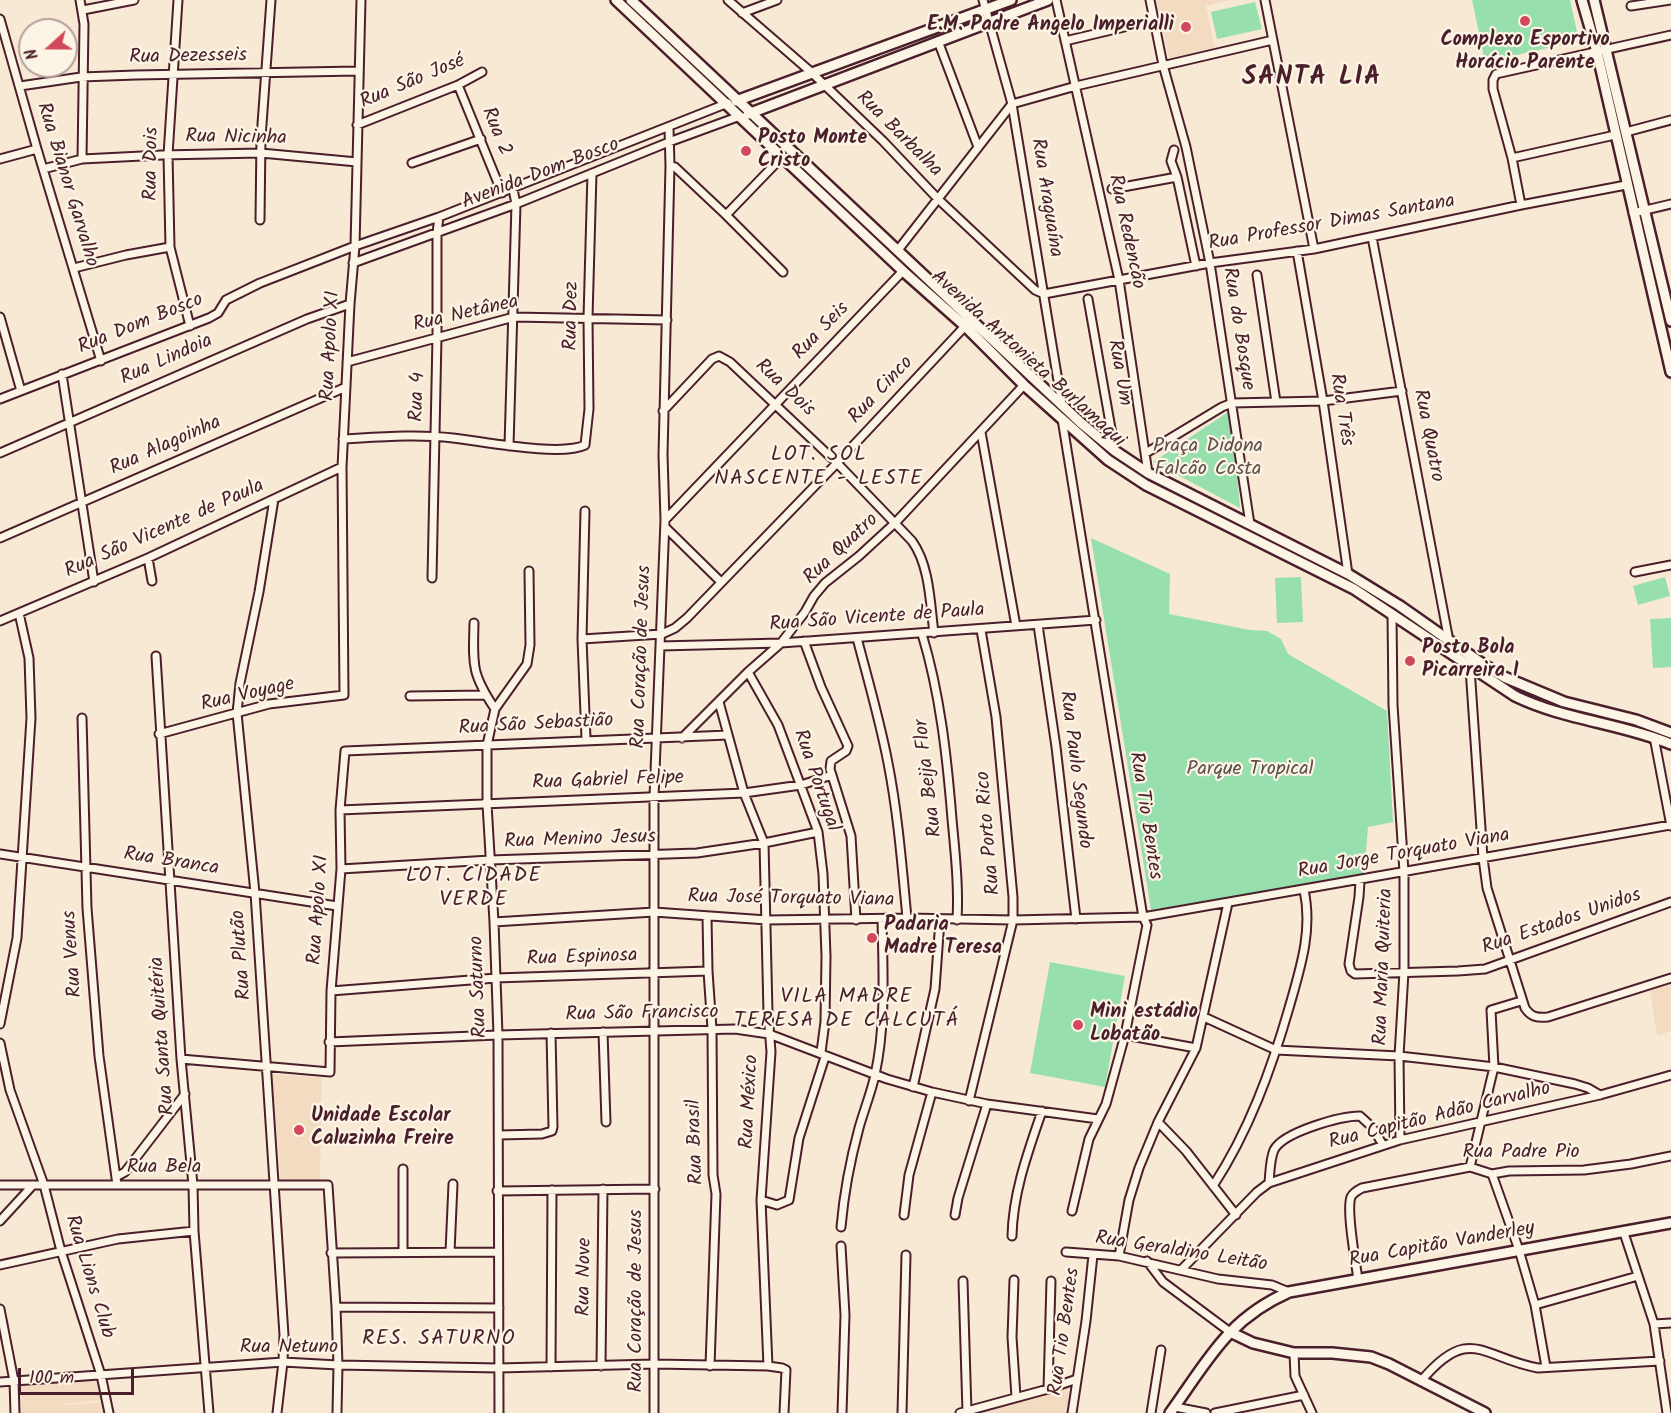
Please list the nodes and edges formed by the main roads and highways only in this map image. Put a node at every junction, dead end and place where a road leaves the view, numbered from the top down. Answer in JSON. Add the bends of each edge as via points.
{"nodes":[{"id":1,"x":616,"y":0,"type":"edge"},
{"id":2,"x":1011,"y":0,"type":"edge"},
{"id":3,"x":1047,"y":0,"type":"edge"},
{"id":4,"x":1582,"y":0,"type":"edge"},
{"id":5,"x":1594,"y":0,"type":"edge"},
{"id":6,"x":638,"y":2,"type":"edge"},
{"id":7,"x":984,"y":5,"type":"edge"},
{"id":8,"x":738,"y":100,"type":"junction"},
{"id":9,"x":728,"y":103,"type":"junction"},
{"id":10,"x":752,"y":112,"type":"junction"},
{"id":11,"x":740,"y":116,"type":"junction"},
{"id":12,"x":844,"y":200,"type":"junction"},
{"id":13,"x":837,"y":207,"type":"junction"},
{"id":14,"x":1668,"y":294,"type":"edge"},
{"id":15,"x":1671,"y":321,"type":"edge"},
{"id":16,"x":968,"y":322,"type":"junction"},
{"id":17,"x":1671,"y":372,"type":"edge"},
{"id":18,"x":1051,"y":394,"type":"junction"},
{"id":19,"x":1044,"y":403,"type":"junction"},
{"id":20,"x":1062,"y":405,"type":"junction"},
{"id":21,"x":1062,"y":419,"type":"junction"},
{"id":22,"x":1165,"y":482,"type":"junction"},
{"id":23,"x":1182,"y":490,"type":"junction"},
{"id":24,"x":1161,"y":493,"type":"junction"},
{"id":25,"x":1177,"y":501,"type":"junction"},
{"id":26,"x":1396,"y":604,"type":"junction"},
{"id":27,"x":1392,"y":614,"type":"junction"},
{"id":28,"x":1410,"y":614,"type":"junction"},
{"id":29,"x":1405,"y":623,"type":"junction"},
{"id":30,"x":1577,"y":705,"type":"junction"},
{"id":31,"x":1597,"y":710,"type":"junction"},
{"id":32,"x":1574,"y":716,"type":"junction"},
{"id":33,"x":1595,"y":721,"type":"junction"},
{"id":34,"x":1671,"y":733,"type":"edge"},
{"id":35,"x":1671,"y":744,"type":"edge"},
{"id":36,"x":1671,"y":1223,"type":"edge"},
{"id":37,"x":1230,"y":1332,"type":"junction"},
{"id":38,"x":1172,"y":1410,"type":"edge"},
{"id":39,"x":1485,"y":1413,"type":"edge"}],
"edges":[{"from":1,"to":9,"type":"main road","name":"Avenida Antonieta Burlamaqui"},
{"from":2,"to":7,"type":"main road"},
{"from":3,"to":10,"type":"main road"},
{"from":4,"to":17,"type":"main road"},
{"from":5,"to":14,"type":"main road"},
{"from":6,"to":8,"type":"main road","name":"Avenida Antonieta Burlamaqui"},
{"from":7,"to":8,"type":"main road"},
{"from":8,"to":9,"type":"main road"},
{"from":8,"to":10,"type":"main road","name":"Avenida Antonieta Burlamaqui"},
{"from":9,"to":11,"type":"main road","name":"Avenida Antonieta Burlamaqui"},
{"from":10,"to":11,"type":"main road"},
{"from":10,"to":12,"type":"main road","name":"Avenida Antonieta Burlamaqui"},
{"from":11,"to":13,"type":"main road","name":"Avenida Antonieta Burlamaqui"},
{"from":12,"to":13,"type":"main road"},
{"from":12,"to":16,"type":"main road","name":"Avenida Antonieta Burlamaqui"},
{"from":13,"to":16,"type":"main road","name":"Avenida Antonieta Burlamaqui","via":[[903,271]]},
{"from":14,"to":15,"type":"main road"},
{"from":16,"to":18,"type":"main road","name":"Avenida Antonieta Burlamaqui"},
{"from":16,"to":19,"type":"main road","name":"Avenida Antonieta Burlamaqui"},
{"from":18,"to":19,"type":"main road"},
{"from":18,"to":20,"type":"main road","name":"Avenida Antonieta Burlamaqui"},
{"from":19,"to":21,"type":"main road","name":"Avenida Antonieta Burlamaqui"},
{"from":20,"to":21,"type":"main road"},
{"from":20,"to":22,"type":"main road","name":"Avenida Antonieta Burlamaqui","via":[[1115,451]]},
{"from":21,"to":24,"type":"main road","name":"Avenida Antonieta Burlamaqui","via":[[1108,460]]},
{"from":22,"to":23,"type":"main road","name":"Avenida Antonieta Burlamaqui"},
{"from":22,"to":24,"type":"main road"},
{"from":23,"to":25,"type":"main road"},
{"from":23,"to":26,"type":"main road","name":"Avenida Antonieta Burlamaqui","via":[[1348,574]]},
{"from":24,"to":25,"type":"main road","name":"Avenida Antonieta Burlamaqui"},
{"from":25,"to":27,"type":"main road","name":"Avenida Antonieta Burlamaqui","via":[[1354,589]]},
{"from":26,"to":27,"type":"main road"},
{"from":26,"to":28,"type":"main road","name":"Avenida Antonieta Burlamaqui"},
{"from":27,"to":29,"type":"main road","name":"Avenida Antonieta Burlamaqui"},
{"from":28,"to":29,"type":"main road"},
{"from":28,"to":30,"type":"main road","name":"Avenida Antonieta Burlamaqui","via":[[1504,676]]},
{"from":29,"to":32,"type":"main road","name":"Avenida Antonieta Burlamaqui","via":[[1515,696],[1538,707]]},
{"from":30,"to":31,"type":"main road","name":"Avenida Antonieta Burlamaqui"},
{"from":30,"to":32,"type":"main road"},
{"from":31,"to":33,"type":"main road"},
{"from":31,"to":34,"type":"main road","name":"Avenida Antonieta Burlamaqui"},
{"from":32,"to":33,"type":"main road","name":"Avenida Antonieta Burlamaqui"},
{"from":33,"to":35,"type":"main road","name":"Avenida Antonieta Burlamaqui"},
{"from":36,"to":37,"type":"main road","name":"Rua Capitão Vanderley","via":[[1289,1292]]},
{"from":37,"to":38,"type":"main road","name":"Rua Capitão Vanderley"},
{"from":37,"to":39,"type":"main road","via":[[1253,1343],[1293,1353],[1371,1357]]}]}
